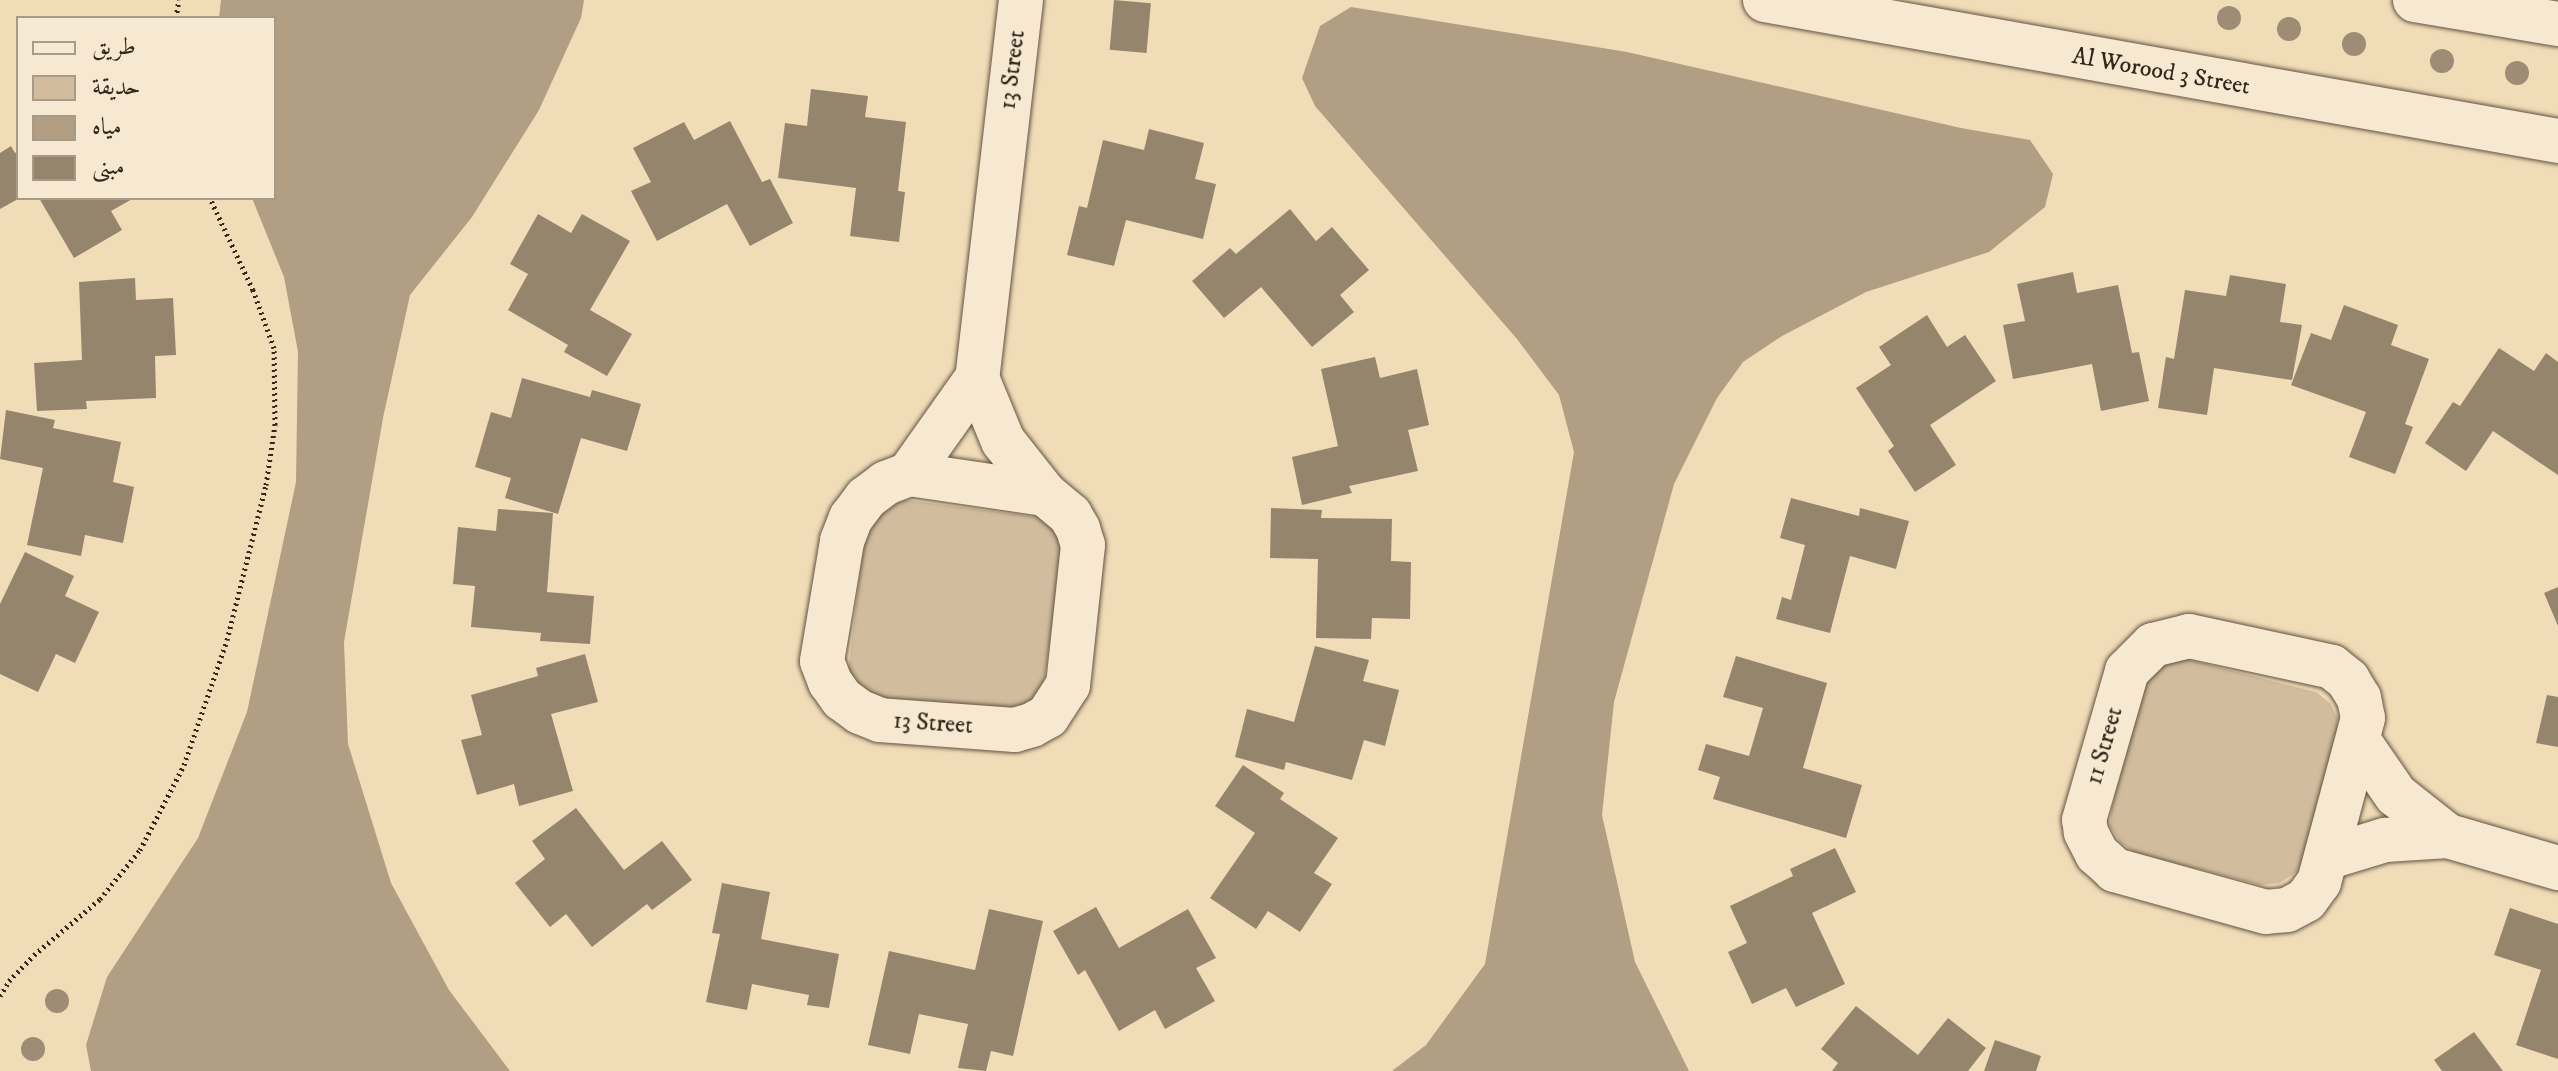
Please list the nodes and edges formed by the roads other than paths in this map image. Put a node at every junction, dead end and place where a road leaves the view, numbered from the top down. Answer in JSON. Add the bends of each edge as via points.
{"nodes":[{"id":1,"x":1021,"y":0,"type":"edge"},
{"id":2,"x":1765,"y":0,"type":"edge"},
{"id":3,"x":2415,"y":0,"type":"edge"},
{"id":4,"x":2498,"y":7,"type":"edge"},
{"id":5,"x":2558,"y":24,"type":"edge"},
{"id":6,"x":2558,"y":141,"type":"edge"},
{"id":7,"x":977,"y":378,"type":"junction"},
{"id":8,"x":909,"y":474,"type":"junction"},
{"id":9,"x":1045,"y":494,"type":"junction"},
{"id":10,"x":2358,"y":740,"type":"junction"},
{"id":11,"x":2448,"y":836,"type":"junction"},
{"id":12,"x":2326,"y":858,"type":"junction"},
{"id":13,"x":2558,"y":868,"type":"edge"}],
"edges":[{"from":1,"to":7,"type":"street","name":"13 Street"},
{"from":2,"to":6,"type":"street","name":"Al Worood 3 Street"},
{"from":3,"to":4,"type":"street"},
{"from":4,"to":5,"type":"street"},
{"from":7,"to":8,"type":"street","name":"13 Street"},
{"from":7,"to":9,"type":"street","name":"13 Street","via":[[1003,441]]},
{"from":8,"to":9,"type":"street"},
{"from":8,"to":9,"type":"street","name":"13 Street","via":[[866,498],[851,518],[842,541],[822,661],[842,699],[880,720],[1015,730],[1048,716],[1060,701],[1068,685],[1083,545],[1070,515]]},
{"from":10,"to":11,"type":"street","via":[[2396,795]]},
{"from":10,"to":12,"type":"street","name":"11 Street"},
{"from":10,"to":12,"type":"street","name":"11 Street","via":[[2363,718],[2359,698],[2332,667],[2189,636],[2170,638],[2153,645],[2127,671],[2084,820],[2097,854],[2115,870],[2266,912],[2287,910],[2306,900]]},
{"from":11,"to":12,"type":"street","via":[[2385,840]]},
{"from":11,"to":13,"type":"street"}]}
